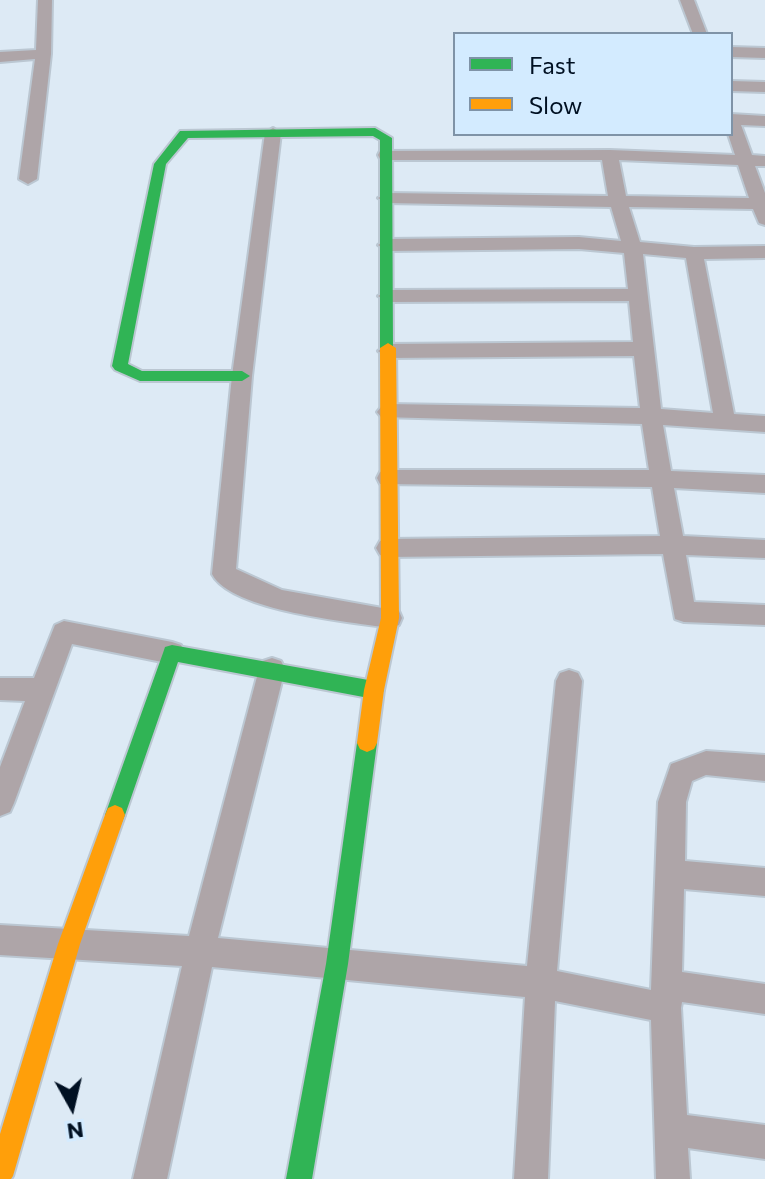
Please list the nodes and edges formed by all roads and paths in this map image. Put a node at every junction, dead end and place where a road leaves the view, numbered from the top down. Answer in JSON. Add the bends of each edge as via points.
{"nodes":[{"id":1,"x":45,"y":0,"type":"edge"},
{"id":2,"x":687,"y":0,"type":"edge"},
{"id":3,"x":699,"y":32,"type":"edge"},
{"id":4,"x":733,"y":52,"type":"edge"},
{"id":5,"x":765,"y":53,"type":"edge"},
{"id":6,"x":43,"y":54,"type":"junction"},
{"id":7,"x":0,"y":57,"type":"edge"},
{"id":8,"x":733,"y":86,"type":"edge"},
{"id":9,"x":765,"y":87,"type":"edge"},
{"id":10,"x":733,"y":120,"type":"edge"},
{"id":11,"x":765,"y":121,"type":"edge"},
{"id":12,"x":733,"y":123,"type":"edge"},
{"id":13,"x":273,"y":133,"type":"junction"},
{"id":14,"x":386,"y":155,"type":"junction"},
{"id":15,"x":610,"y":155,"type":"junction"},
{"id":16,"x":756,"y":160,"type":"edge"},
{"id":17,"x":28,"y":179,"type":"dead end"},
{"id":18,"x":387,"y":198,"type":"junction"},
{"id":19,"x":618,"y":201,"type":"junction"},
{"id":20,"x":764,"y":210,"type":"edge"},
{"id":21,"x":387,"y":245,"type":"junction"},
{"id":22,"x":633,"y":249,"type":"junction"},
{"id":23,"x":765,"y":252,"type":"edge"},
{"id":24,"x":694,"y":253,"type":"junction"},
{"id":25,"x":640,"y":295,"type":"junction"},
{"id":26,"x":388,"y":296,"type":"junction"},
{"id":27,"x":644,"y":349,"type":"junction"},
{"id":28,"x":388,"y":351,"type":"junction"},
{"id":29,"x":242,"y":376,"type":"junction"},
{"id":30,"x":388,"y":412,"type":"junction"},
{"id":31,"x":651,"y":416,"type":"junction"},
{"id":32,"x":725,"y":421,"type":"junction"},
{"id":33,"x":765,"y":424,"type":"edge"},
{"id":34,"x":388,"y":478,"type":"junction"},
{"id":35,"x":660,"y":479,"type":"junction"},
{"id":36,"x":765,"y":484,"type":"edge"},
{"id":37,"x":672,"y":545,"type":"junction"},
{"id":38,"x":388,"y":548,"type":"junction"},
{"id":39,"x":765,"y":549,"type":"edge"},
{"id":40,"x":765,"y":615,"type":"edge"},
{"id":41,"x":390,"y":618,"type":"junction"},
{"id":42,"x":172,"y":653,"type":"junction"},
{"id":43,"x":272,"y":669,"type":"junction"},
{"id":44,"x":569,"y":681,"type":"dead end"},
{"id":45,"x":0,"y":689,"type":"edge"},
{"id":46,"x":42,"y":690,"type":"junction"},
{"id":47,"x":374,"y":690,"type":"junction"},
{"id":48,"x":765,"y":768,"type":"edge"},
{"id":49,"x":0,"y":803,"type":"edge"},
{"id":50,"x":671,"y":874,"type":"junction"},
{"id":51,"x":765,"y":882,"type":"edge"},
{"id":52,"x":0,"y":940,"type":"edge"},
{"id":53,"x":69,"y":944,"type":"junction"},
{"id":54,"x":200,"y":952,"type":"junction"},
{"id":55,"x":337,"y":964,"type":"junction"},
{"id":56,"x":541,"y":983,"type":"junction"},
{"id":57,"x":667,"y":997,"type":"junction"},
{"id":58,"x":765,"y":999,"type":"edge"},
{"id":59,"x":672,"y":1129,"type":"junction"},
{"id":60,"x":765,"y":1142,"type":"edge"},
{"id":61,"x":0,"y":1176,"type":"edge"},
{"id":62,"x":150,"y":1179,"type":"edge"},
{"id":63,"x":299,"y":1179,"type":"edge"},
{"id":64,"x":531,"y":1179,"type":"edge"},
{"id":65,"x":673,"y":1179,"type":"edge"}],
"edges":[{"from":1,"to":6,"type":"street"},
{"from":2,"to":3,"type":"street"},
{"from":4,"to":5,"type":"street"},
{"from":6,"to":7,"type":"street"},
{"from":6,"to":17,"type":"street"},
{"from":8,"to":9,"type":"street"},
{"from":10,"to":11,"type":"street"},
{"from":12,"to":16,"type":"street"},
{"from":13,"to":14,"type":"street","via":[[375,132],[386,138]]},
{"from":13,"to":29,"type":"street"},
{"from":13,"to":29,"type":"street","via":[[184,134],[160,164],[120,366],[140,376]]},
{"from":14,"to":15,"type":"street"},
{"from":14,"to":18,"type":"street"},
{"from":15,"to":16,"type":"street"},
{"from":15,"to":19,"type":"street"},
{"from":16,"to":20,"type":"street"},
{"from":18,"to":19,"type":"street"},
{"from":18,"to":21,"type":"street"},
{"from":19,"to":20,"type":"street"},
{"from":19,"to":22,"type":"street"},
{"from":21,"to":22,"type":"street","via":[[579,243]]},
{"from":21,"to":26,"type":"street"},
{"from":22,"to":24,"type":"street"},
{"from":22,"to":25,"type":"street"},
{"from":23,"to":24,"type":"street"},
{"from":24,"to":32,"type":"street"},
{"from":25,"to":26,"type":"street"},
{"from":25,"to":27,"type":"street"},
{"from":26,"to":28,"type":"street"},
{"from":27,"to":28,"type":"street"},
{"from":27,"to":31,"type":"street"},
{"from":28,"to":30,"type":"street"},
{"from":29,"to":41,"type":"street","via":[[224,574],[245,590]]},
{"from":30,"to":31,"type":"street"},
{"from":30,"to":34,"type":"street"},
{"from":31,"to":32,"type":"street"},
{"from":31,"to":35,"type":"street"},
{"from":32,"to":33,"type":"street"},
{"from":34,"to":35,"type":"street"},
{"from":34,"to":38,"type":"street"},
{"from":35,"to":36,"type":"street"},
{"from":35,"to":37,"type":"street"},
{"from":37,"to":38,"type":"street"},
{"from":37,"to":39,"type":"street"},
{"from":37,"to":40,"type":"street","via":[[684,612]]},
{"from":38,"to":41,"type":"street"},
{"from":41,"to":47,"type":"street"},
{"from":42,"to":43,"type":"street"},
{"from":42,"to":46,"type":"street","via":[[64,632]]},
{"from":42,"to":53,"type":"street"},
{"from":43,"to":47,"type":"street"},
{"from":43,"to":54,"type":"street"},
{"from":44,"to":56,"type":"street"},
{"from":45,"to":46,"type":"street"},
{"from":46,"to":49,"type":"street"},
{"from":47,"to":55,"type":"street"},
{"from":48,"to":50,"type":"street","via":[[706,763],[681,773],[672,802]]},
{"from":50,"to":51,"type":"street"},
{"from":50,"to":57,"type":"street"},
{"from":52,"to":53,"type":"street"},
{"from":53,"to":54,"type":"street"},
{"from":53,"to":61,"type":"street"},
{"from":54,"to":55,"type":"street"},
{"from":54,"to":62,"type":"street"},
{"from":55,"to":56,"type":"street"},
{"from":55,"to":63,"type":"street"},
{"from":56,"to":57,"type":"street"},
{"from":56,"to":64,"type":"street"},
{"from":57,"to":58,"type":"street"},
{"from":57,"to":59,"type":"street"},
{"from":59,"to":60,"type":"street"},
{"from":59,"to":65,"type":"street"}]}
